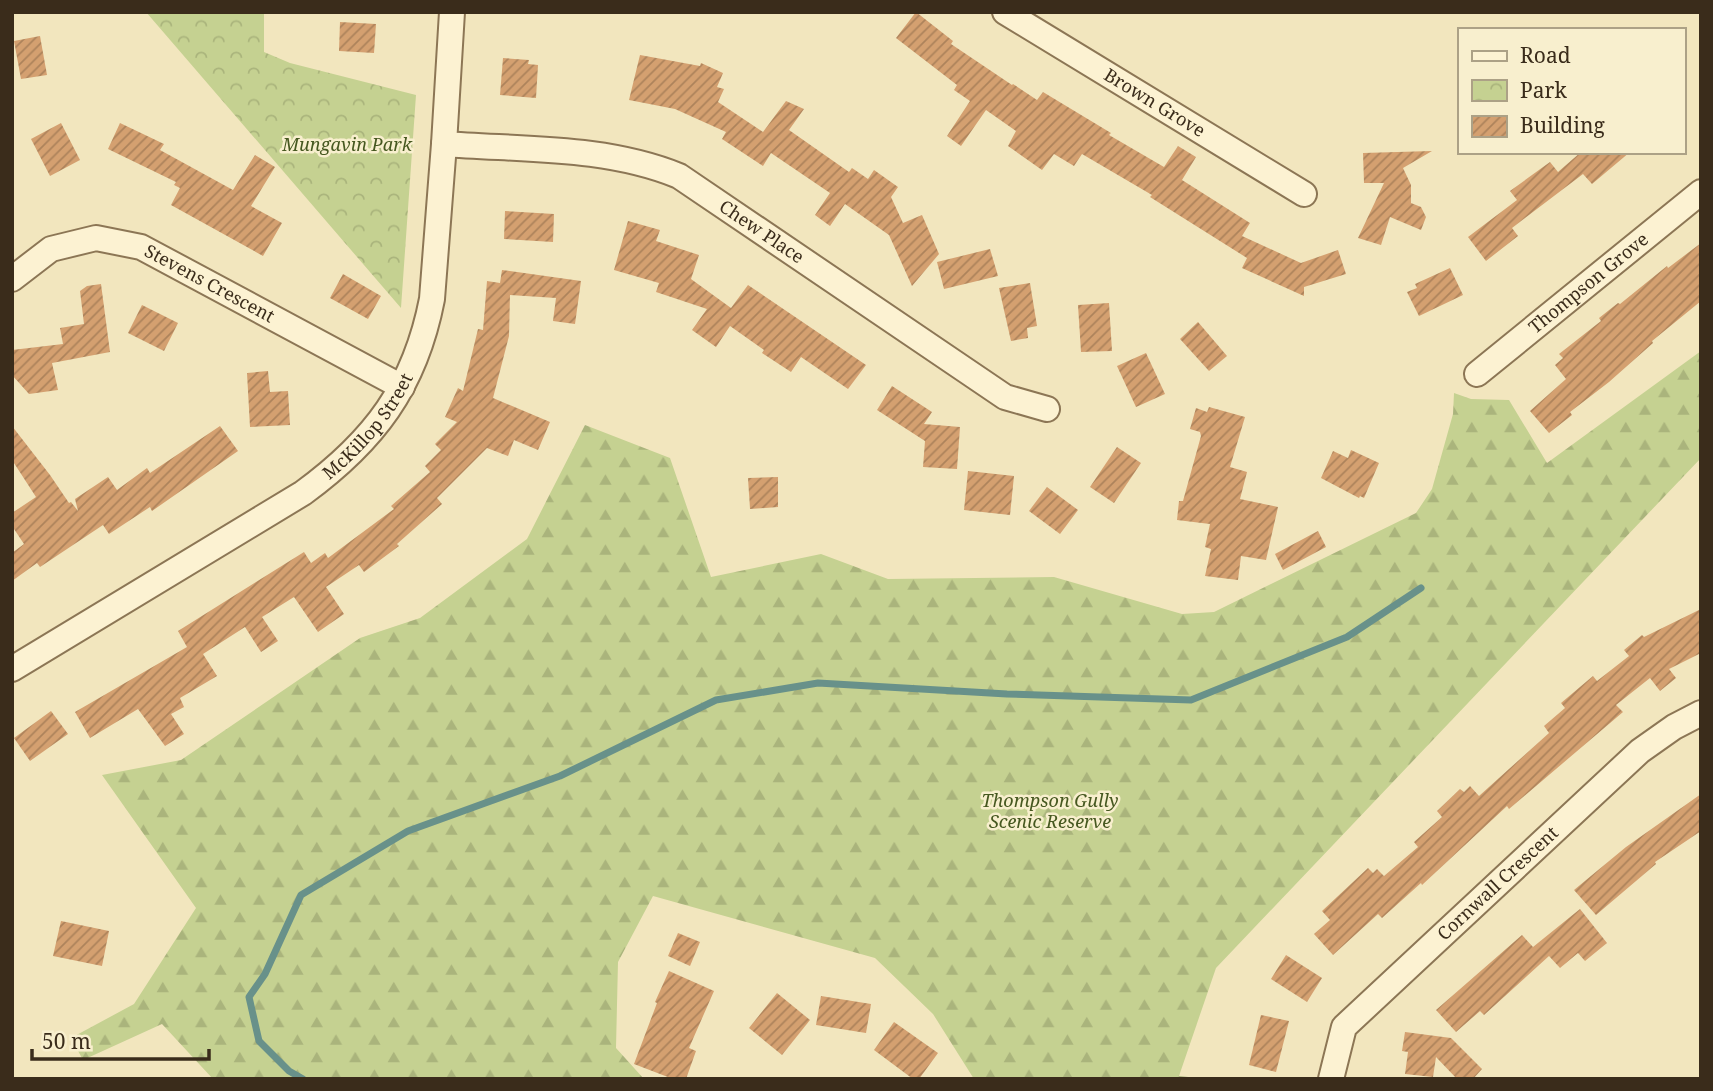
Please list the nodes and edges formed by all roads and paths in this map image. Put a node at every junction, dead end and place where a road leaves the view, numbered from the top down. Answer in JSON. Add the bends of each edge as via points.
{"nodes":[{"id":1,"x":452,"y":12,"type":"edge"},
{"id":2,"x":1005,"y":12,"type":"edge"},
{"id":3,"x":444,"y":144,"type":"junction"},
{"id":4,"x":1701,"y":192,"type":"edge"},
{"id":5,"x":1304,"y":194,"type":"dead end"},
{"id":6,"x":12,"y":279,"type":"edge"},
{"id":7,"x":1477,"y":374,"type":"dead end"},
{"id":8,"x":402,"y":387,"type":"junction"},
{"id":9,"x":1047,"y":409,"type":"dead end"},
{"id":10,"x":12,"y":669,"type":"edge"},
{"id":11,"x":1701,"y":713,"type":"edge"},
{"id":12,"x":1331,"y":1079,"type":"edge"}],
"edges":[{"from":1,"to":3,"type":"street","name":"McKillop Street"},
{"from":2,"to":5,"type":"street","name":"Brown Grove"},
{"from":3,"to":8,"type":"street","name":"McKillop Street","via":[[432,299]]},
{"from":3,"to":9,"type":"street","name":"Chew Place","via":[[614,156],[679,176],[1005,397]]},
{"from":4,"to":7,"type":"street","name":"Thompson Grove"},
{"from":6,"to":8,"type":"street","name":"Stevens Crescent","via":[[51,249],[96,238],[141,247]]},
{"from":8,"to":10,"type":"street","name":"McKillop Street","via":[[362,444],[303,493]]},
{"from":11,"to":12,"type":"street","name":"Cornwall Crescent","via":[[1640,751],[1344,1027]]}]}
